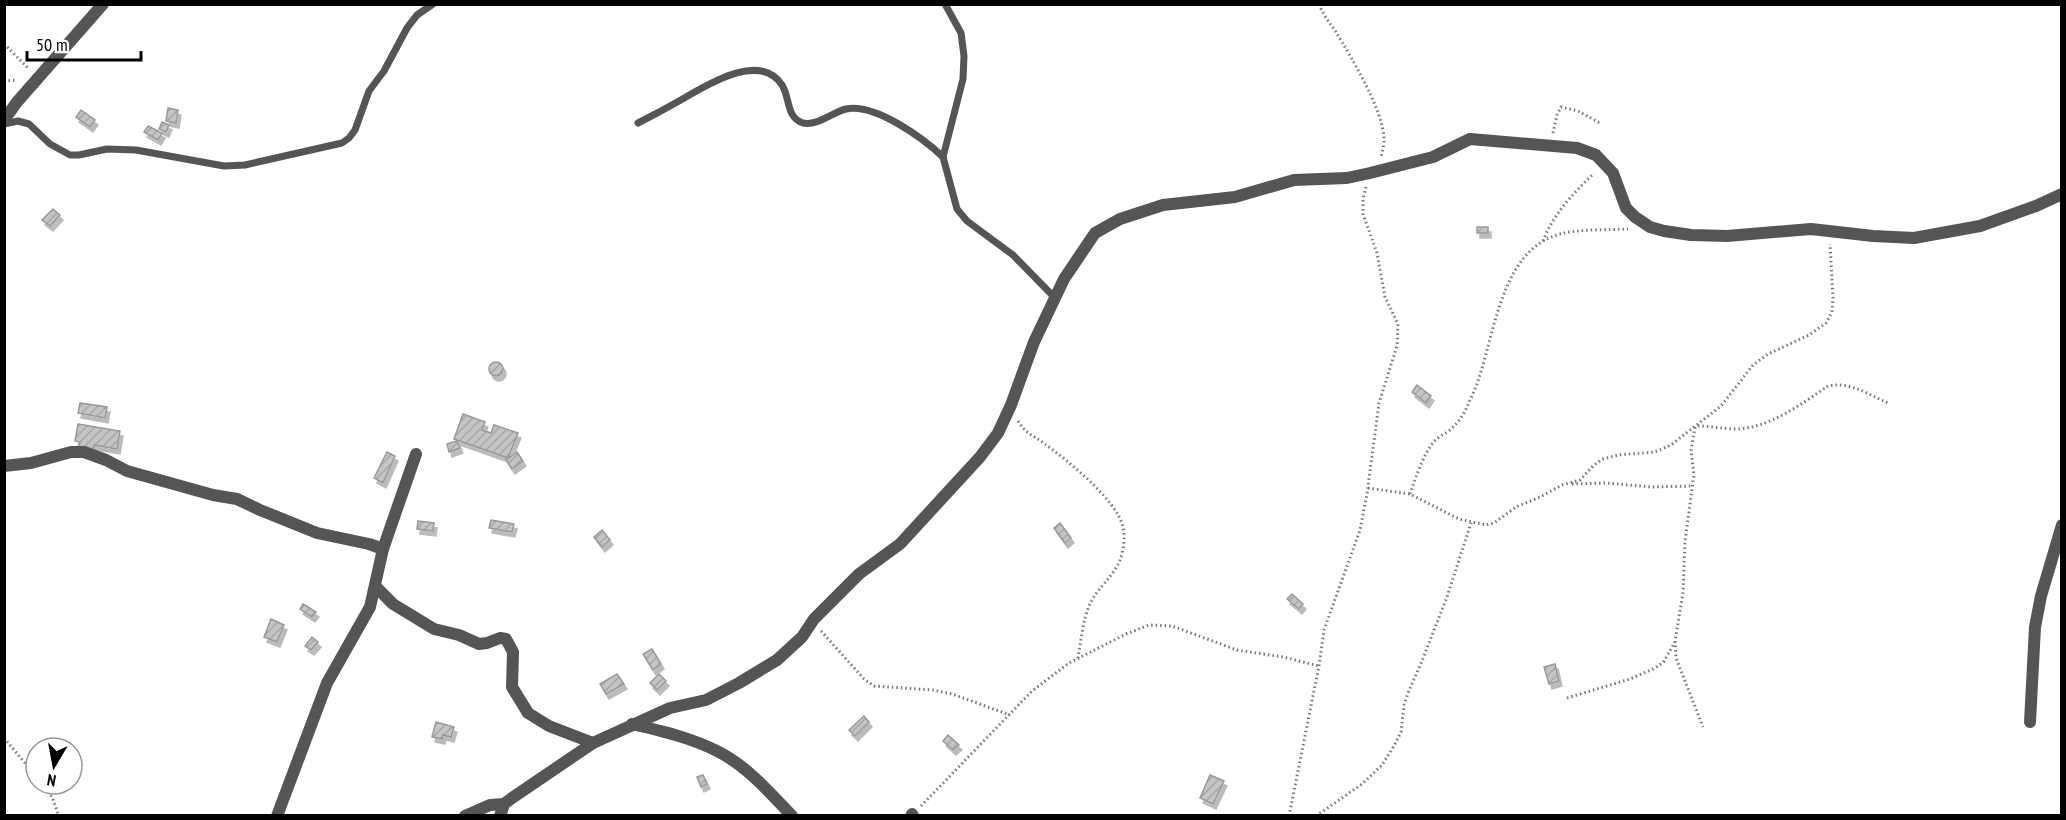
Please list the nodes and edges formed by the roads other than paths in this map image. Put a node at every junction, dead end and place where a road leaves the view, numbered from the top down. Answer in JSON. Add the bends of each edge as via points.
{"nodes":[{"id":1,"x":103,"y":4,"type":"edge"},
{"id":2,"x":433,"y":4,"type":"edge"},
{"id":3,"x":945,"y":4,"type":"edge"},
{"id":4,"x":4,"y":122,"type":"edge"},
{"id":5,"x":638,"y":123,"type":"dead end"},
{"id":6,"x":943,"y":157,"type":"junction"},
{"id":7,"x":2061,"y":194,"type":"edge"},
{"id":8,"x":1055,"y":298,"type":"junction"},
{"id":9,"x":416,"y":454,"type":"dead end"},
{"id":10,"x":4,"y":466,"type":"edge"},
{"id":11,"x":2061,"y":525,"type":"edge"},
{"id":12,"x":383,"y":549,"type":"junction"},
{"id":13,"x":376,"y":587,"type":"junction"},
{"id":14,"x":2030,"y":722,"type":"dead end"},
{"id":15,"x":632,"y":724,"type":"junction"},
{"id":16,"x":593,"y":743,"type":"junction"},
{"id":17,"x":502,"y":810,"type":"edge"},
{"id":18,"x":277,"y":816,"type":"edge"},
{"id":19,"x":465,"y":816,"type":"edge"},
{"id":20,"x":792,"y":816,"type":"edge"}],
"edges":[{"from":1,"to":4,"type":"street"},
{"from":2,"to":4,"type":"lane","via":[[407,28],[369,91],[355,130],[342,142],[245,165],[224,166],[136,150],[107,149],[70,155],[50,144],[29,124]]},
{"from":3,"to":6,"type":"lane","via":[[961,33],[964,56],[963,79]]},
{"from":5,"to":6,"type":"lane","via":[[716,80],[756,70],[778,79],[789,109],[802,122],[812,123],[847,109],[863,110],[908,130]]},
{"from":6,"to":8,"type":"lane","via":[[957,209],[1013,255]]},
{"from":7,"to":8,"type":"street","via":[[1980,226],[1914,238],[1828,230],[1691,235],[1664,231],[1635,218],[1626,208],[1619,184],[1596,155],[1576,148],[1470,139],[1433,157],[1347,178],[1294,180],[1235,197],[1163,205],[1120,219],[1095,233]]},
{"from":8,"to":15,"type":"street","via":[[998,433],[900,544],[859,574],[777,660],[706,699]]},
{"from":9,"to":12,"type":"street"},
{"from":10,"to":12,"type":"street","via":[[84,452],[127,471],[237,499],[317,533]]},
{"from":11,"to":14,"type":"street","via":[[2035,627]]},
{"from":12,"to":13,"type":"street"},
{"from":13,"to":16,"type":"street","via":[[399,609],[434,629],[479,644],[507,640],[514,655],[512,687],[528,713],[549,726]]},
{"from":13,"to":18,"type":"street","via":[[366,616],[327,683]]},
{"from":15,"to":16,"type":"street"},
{"from":15,"to":20,"type":"street","via":[[685,737],[721,753],[760,783]]},
{"from":16,"to":17,"type":"street"},
{"from":17,"to":19,"type":"street","via":[[490,805]]}]}
